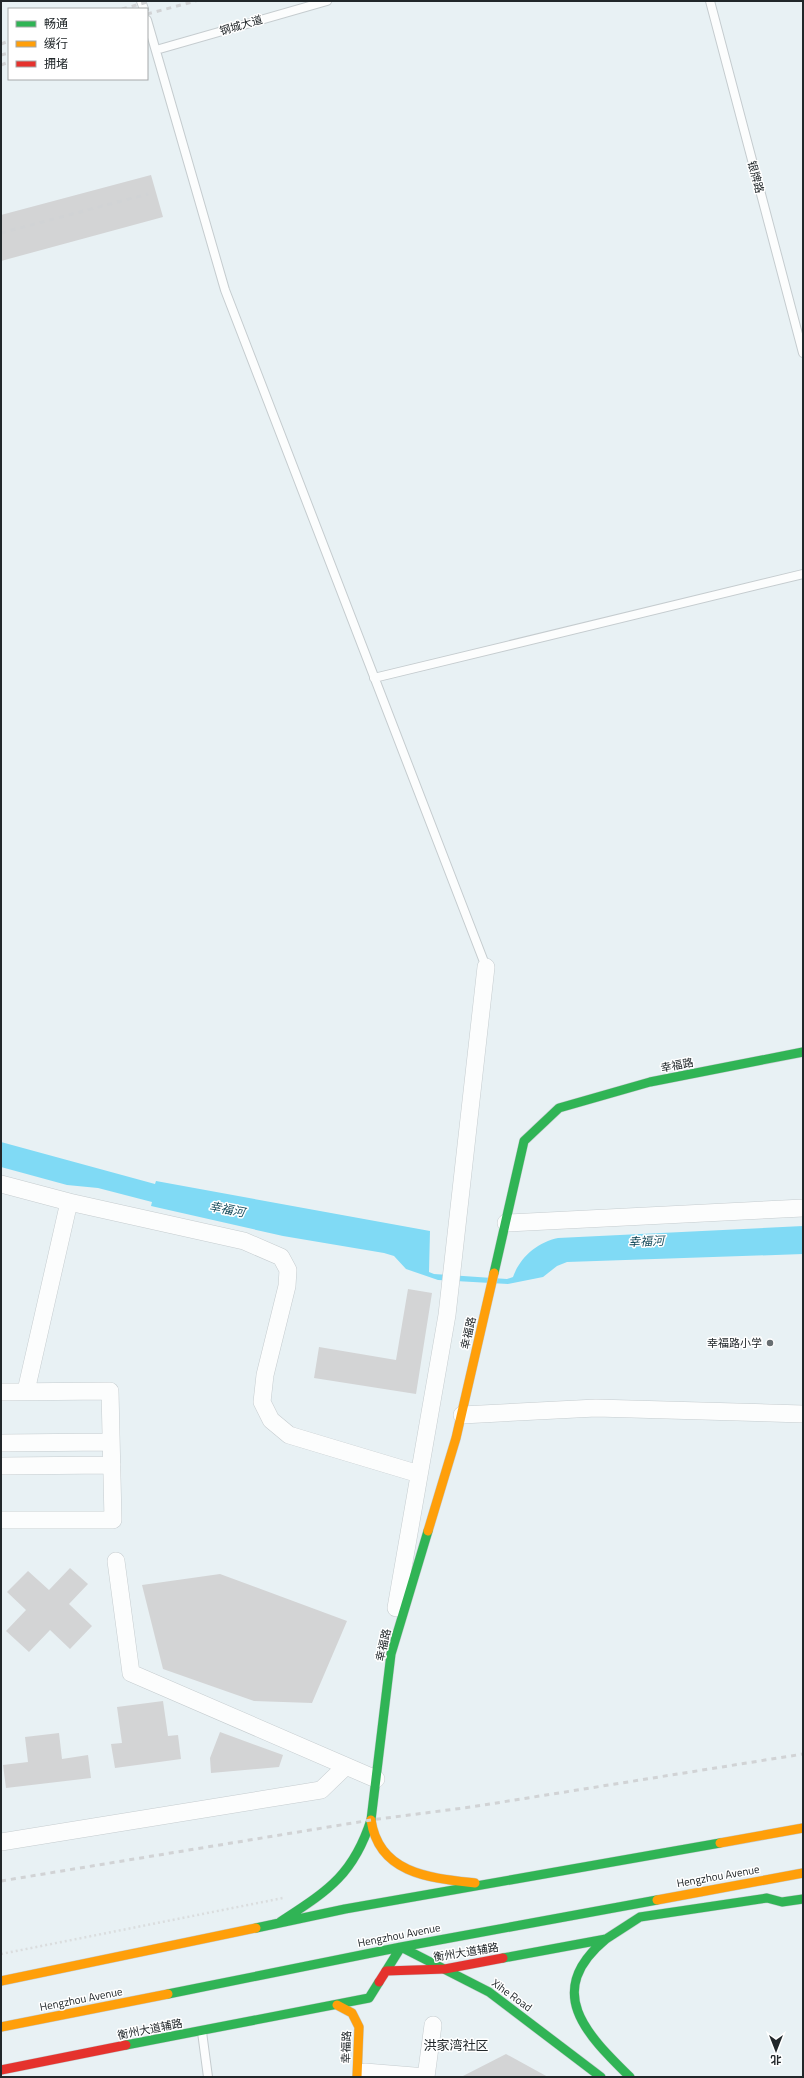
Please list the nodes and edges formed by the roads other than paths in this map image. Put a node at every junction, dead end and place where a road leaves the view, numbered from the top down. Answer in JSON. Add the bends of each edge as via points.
{"nodes":[{"id":1,"x":327,"y":1,"type":"edge"},
{"id":2,"x":710,"y":1,"type":"edge"},
{"id":3,"x":148,"y":23,"type":"edge"},
{"id":4,"x":156,"y":50,"type":"junction"},
{"id":5,"x":803,"y":352,"type":"edge"},
{"id":6,"x":803,"y":574,"type":"edge"},
{"id":7,"x":374,"y":678,"type":"junction"},
{"id":8,"x":486,"y":967,"type":"joint"},
{"id":9,"x":803,"y":1052,"type":"edge"},
{"id":10,"x":1,"y":1184,"type":"edge"},
{"id":11,"x":69,"y":1202,"type":"junction"},
{"id":12,"x":803,"y":1208,"type":"edge"},
{"id":13,"x":506,"y":1223,"type":"junction"},
{"id":14,"x":1,"y":1392,"type":"edge"},
{"id":15,"x":26,"y":1392,"type":"junction"},
{"id":16,"x":803,"y":1414,"type":"edge"},
{"id":17,"x":462,"y":1415,"type":"junction"},
{"id":18,"x":111,"y":1442,"type":"junction"},
{"id":19,"x":1,"y":1443,"type":"edge"},
{"id":20,"x":112,"y":1465,"type":"junction"},
{"id":21,"x":1,"y":1466,"type":"edge"},
{"id":22,"x":419,"y":1474,"type":"junction"},
{"id":23,"x":1,"y":1520,"type":"edge"},
{"id":24,"x":116,"y":1562,"type":"dead end"},
{"id":25,"x":391,"y":1654,"type":"junction"},
{"id":26,"x":346,"y":1766,"type":"junction"},
{"id":27,"x":376,"y":1779,"type":"junction"},
{"id":28,"x":371,"y":1820,"type":"junction"},
{"id":29,"x":803,"y":1828,"type":"edge"},
{"id":30,"x":1,"y":1842,"type":"edge"},
{"id":31,"x":803,"y":1873,"type":"edge"},
{"id":32,"x":484,"y":1884,"type":"junction"},
{"id":33,"x":803,"y":1899,"type":"edge"},
{"id":34,"x":653,"y":1901,"type":"junction"},
{"id":35,"x":640,"y":1917,"type":"junction"},
{"id":36,"x":280,"y":1922,"type":"junction"},
{"id":37,"x":606,"y":1939,"type":"junction"},
{"id":38,"x":401,"y":1947,"type":"junction"},
{"id":39,"x":445,"y":1969,"type":"junction"},
{"id":40,"x":386,"y":1971,"type":"junction"},
{"id":41,"x":1,"y":1981,"type":"edge"},
{"id":42,"x":337,"y":2005,"type":"junction"},
{"id":43,"x":368,"y":2020,"type":"dead end"},
{"id":44,"x":432,"y":2025,"type":"dead end"},
{"id":45,"x":1,"y":2027,"type":"edge"},
{"id":46,"x":202,"y":2031,"type":"junction"},
{"id":47,"x":1,"y":2070,"type":"edge"},
{"id":48,"x":362,"y":2075,"type":"edge"},
{"id":49,"x":208,"y":2077,"type":"edge"},
{"id":50,"x":426,"y":2077,"type":"edge"},
{"id":51,"x":600,"y":2077,"type":"edge"},
{"id":52,"x":630,"y":2077,"type":"edge"}],
"edges":[{"from":1,"to":4,"type":"lane","name":"钢城大道"},
{"from":2,"to":5,"type":"lane","name":"银牌路"},
{"from":3,"to":4,"type":"lane"},
{"from":4,"to":7,"type":"lane","via":[[225,290]]},
{"from":6,"to":7,"type":"lane"},
{"from":7,"to":8,"type":"lane"},
{"from":8,"to":22,"type":"street","via":[[446,1315]]},
{"from":9,"to":13,"type":"main road","name":"幸福路","via":[[650,1082],[559,1108],[524,1141]]},
{"from":10,"to":11,"type":"street"},
{"from":11,"to":15,"type":"street"},
{"from":11,"to":22,"type":"street","via":[[244,1241],[281,1257],[288,1270],[287,1286],[265,1375],[262,1402],[272,1420],[289,1434]]},
{"from":12,"to":13,"type":"street"},
{"from":13,"to":17,"type":"main road","name":"幸福路"},
{"from":14,"to":15,"type":"street"},
{"from":15,"to":18,"type":"street","via":[[110,1391]]},
{"from":16,"to":17,"type":"street","via":[[596,1408]]},
{"from":17,"to":25,"type":"main road","name":"幸福路"},
{"from":18,"to":19,"type":"street"},
{"from":18,"to":20,"type":"street"},
{"from":20,"to":21,"type":"street"},
{"from":20,"to":23,"type":"street","via":[[113,1520]]},
{"from":22,"to":25,"type":"street"},
{"from":24,"to":26,"type":"street","via":[[131,1673]]},
{"from":25,"to":27,"type":"main road","name":"幸福路"},
{"from":26,"to":27,"type":"street"},
{"from":26,"to":30,"type":"street","via":[[321,1790]]},
{"from":27,"to":28,"type":"main road","name":"幸福路"},
{"from":28,"to":32,"type":"main road","via":[[376,1841],[385,1853],[410,1870],[442,1879]]},
{"from":28,"to":36,"type":"main road","via":[[361,1852],[342,1878],[332,1888]]},
{"from":29,"to":32,"type":"main road"},
{"from":31,"to":34,"type":"main road","name":"Hengzhou Avenue"},
{"from":32,"to":36,"type":"main road"},
{"from":33,"to":35,"type":"main road","name":"衡州大道辅路","via":[[782,1902],[767,1898]]},
{"from":34,"to":35,"type":"main road"},
{"from":34,"to":38,"type":"main road","name":"Hengzhou Avenue"},
{"from":35,"to":37,"type":"main road","name":"衡州大道辅路"},
{"from":36,"to":41,"type":"main road"},
{"from":37,"to":39,"type":"main road","name":"衡州大道辅路"},
{"from":37,"to":52,"type":"main road","via":[[588,1955],[579,1970],[574,1988],[576,2006],[582,2024]]},
{"from":38,"to":39,"type":"main road","name":"Xihe Road"},
{"from":38,"to":40,"type":"main road"},
{"from":38,"to":45,"type":"main road","name":"Hengzhou Avenue"},
{"from":39,"to":40,"type":"main road","name":"衡州大道辅路"},
{"from":39,"to":51,"type":"main road","name":"Xihe Road","via":[[489,1992]]},
{"from":40,"to":42,"type":"main road","name":"衡州大道辅路","via":[[369,2002]]},
{"from":42,"to":46,"type":"main road","name":"衡州大道辅路"},
{"from":42,"to":48,"type":"main road","name":"幸福路","via":[[352,2013],[359,2026]]},
{"from":43,"to":48,"type":"main road","name":"幸福路"},
{"from":44,"to":50,"type":"street"},
{"from":46,"to":47,"type":"main road","name":"衡州大道辅路"},
{"from":46,"to":49,"type":"lane"},
{"from":48,"to":50,"type":"street"}]}
